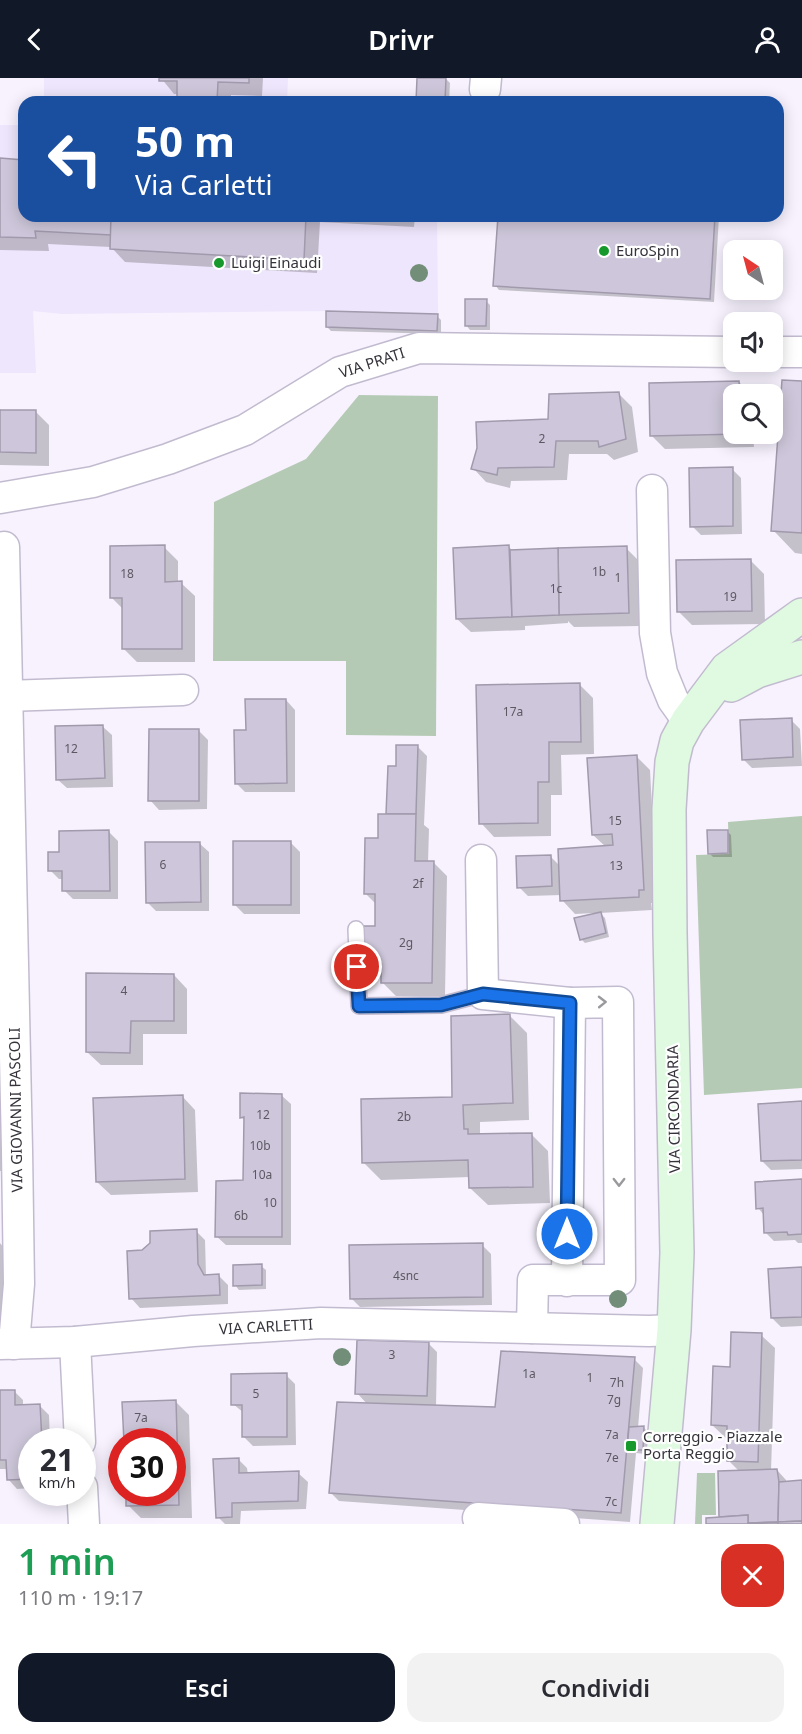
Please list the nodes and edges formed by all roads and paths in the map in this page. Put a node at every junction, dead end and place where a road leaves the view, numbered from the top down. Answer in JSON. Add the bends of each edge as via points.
{"nodes":[{"id":1,"x":723,"y":352,"type":"edge"},
{"id":2,"x":783,"y":352,"type":"edge"},
{"id":3,"x":802,"y":352,"type":"edge"},
{"id":4,"x":652,"y":490,"type":"dead end"},
{"id":5,"x":0,"y":498,"type":"edge"},
{"id":6,"x":4,"y":547,"type":"dead end"},
{"id":7,"x":802,"y":615,"type":"edge"},
{"id":8,"x":802,"y":657,"type":"edge"},
{"id":9,"x":183,"y":690,"type":"dead end"},
{"id":10,"x":6,"y":696,"type":"junction"},
{"id":11,"x":696,"y":711,"type":"junction"},
{"id":12,"x":481,"y":860,"type":"dead end"},
{"id":13,"x":356,"y":929,"type":"dead end"},
{"id":14,"x":483,"y":994,"type":"junction"},
{"id":15,"x":570,"y":1003,"type":"junction"},
{"id":16,"x":567,"y":1281,"type":"junction"},
{"id":17,"x":532,"y":1328,"type":"junction"},
{"id":18,"x":674,"y":1330,"type":"junction"},
{"id":19,"x":75,"y":1342,"type":"junction"},
{"id":20,"x":7,"y":1344,"type":"edge"},
{"id":21,"x":79,"y":1428,"type":"edge"},
{"id":22,"x":83,"y":1506,"type":"edge"},
{"id":23,"x":478,"y":1518,"type":"dead end"},
{"id":24,"x":84,"y":1524,"type":"edge"},
{"id":25,"x":564,"y":1524,"type":"edge"},
{"id":26,"x":657,"y":1524,"type":"edge"}],
"edges":[{"from":1,"to":5,"type":"street","name":"VIA PRATI","via":[[419,348],[340,372],[245,430],[168,459],[93,482]]},
{"from":2,"to":3,"type":"street"},
{"from":4,"to":11,"type":"street","via":[[655,633],[662,673],[674,700]]},
{"from":6,"to":10,"type":"street","name":"VIA GIOVANNI PASCOLI"},
{"from":7,"to":11,"type":"main road","name":"VIA CIRCONDARIA","via":[[727,669]]},
{"from":8,"to":11,"type":"main road","via":[[757,671]]},
{"from":9,"to":10,"type":"street"},
{"from":10,"to":20,"type":"street","name":"VIA GIOVANNI PASCOLI","via":[[19,1284]]},
{"from":11,"to":18,"type":"main road","name":"VIA CIRCONDARIA","via":[[677,741],[669,800],[677,1253]]},
{"from":12,"to":14,"type":"street"},
{"from":13,"to":14,"type":"lane","via":[[359,1006],[441,1005]]},
{"from":14,"to":15,"type":"street"},
{"from":15,"to":16,"type":"street"},
{"from":15,"to":16,"type":"street","one_way":true,"via":[[618,1002],[620,1280]]},
{"from":16,"to":17,"type":"street","via":[[533,1280]]},
{"from":17,"to":18,"type":"street","name":"VIA CARLETTI"},
{"from":17,"to":19,"type":"street","name":"VIA CARLETTI","via":[[321,1323]]},
{"from":18,"to":26,"type":"main road","name":"VIA CIRCONDARIA"},
{"from":19,"to":20,"type":"street","name":"VIA CARLETTI"},
{"from":19,"to":21,"type":"street"},
{"from":22,"to":24,"type":"street"},
{"from":23,"to":25,"type":"street"}]}
